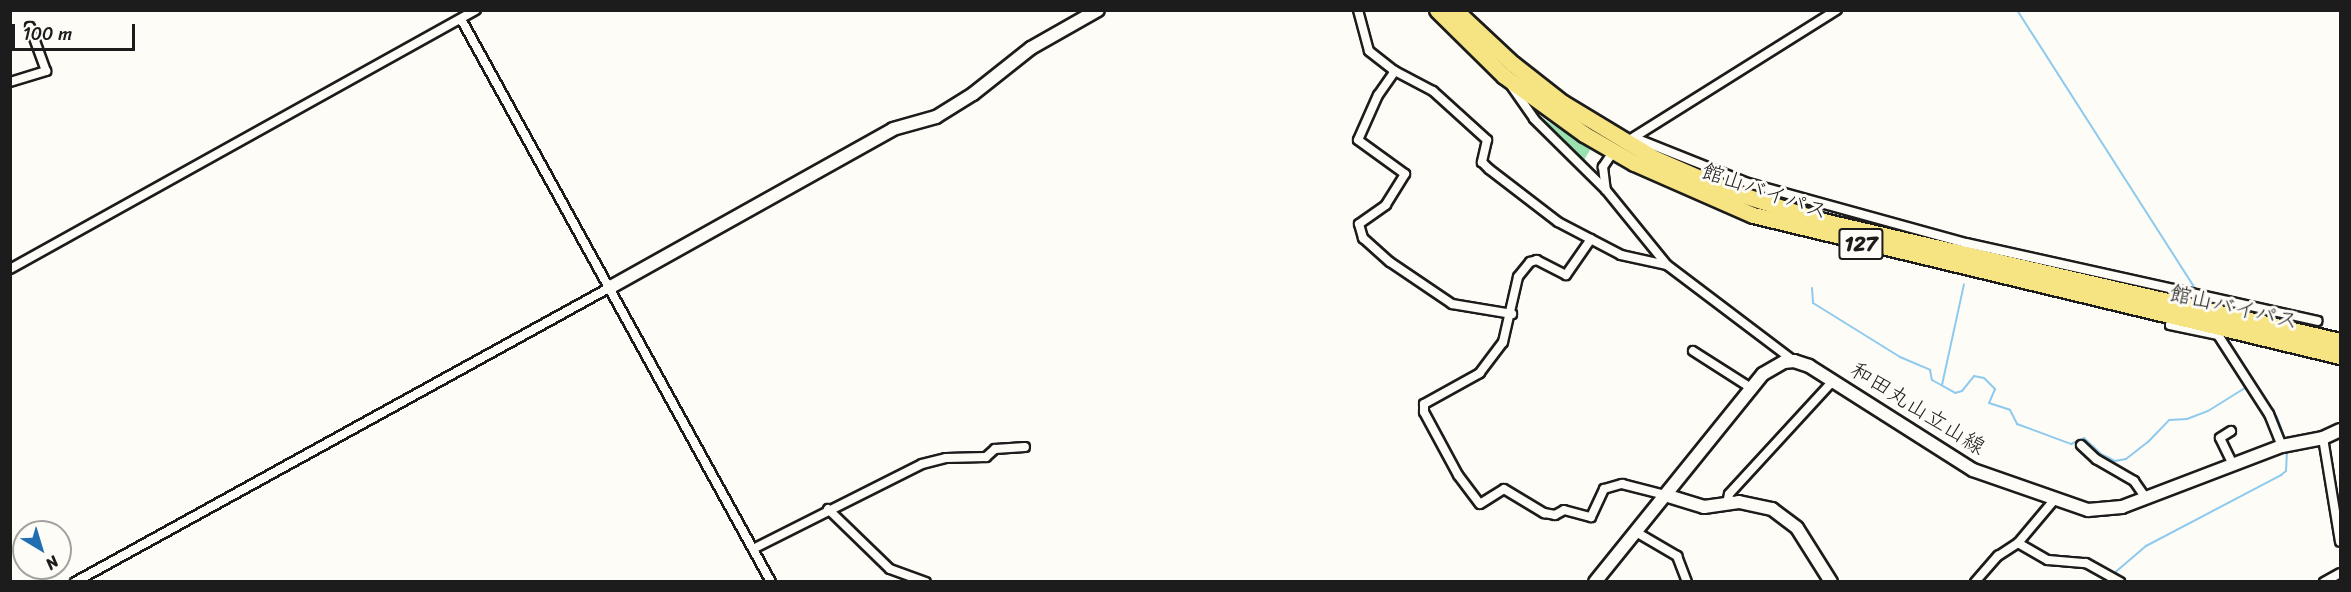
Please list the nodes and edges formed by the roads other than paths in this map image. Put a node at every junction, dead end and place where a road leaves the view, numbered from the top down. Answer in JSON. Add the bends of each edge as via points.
{"nodes":[{"id":1,"x":476,"y":10,"type":"edge"},
{"id":2,"x":1098,"y":10,"type":"edge"},
{"id":3,"x":1358,"y":10,"type":"edge"},
{"id":4,"x":1437,"y":10,"type":"edge"},
{"id":5,"x":1455,"y":10,"type":"edge"},
{"id":6,"x":1837,"y":10,"type":"edge"},
{"id":7,"x":461,"y":19,"type":"junction"},
{"id":8,"x":30,"y":27,"type":"dead end"},
{"id":9,"x":1395,"y":71,"type":"junction"},
{"id":10,"x":1504,"y":76,"type":"junction"},
{"id":11,"x":10,"y":82,"type":"edge"},
{"id":12,"x":1630,"y":140,"type":"junction"},
{"id":13,"x":1612,"y":151,"type":"junction"},
{"id":14,"x":1606,"y":190,"type":"junction"},
{"id":15,"x":1591,"y":238,"type":"junction"},
{"id":16,"x":1667,"y":265,"type":"junction"},
{"id":17,"x":10,"y":269,"type":"edge"},
{"id":18,"x":609,"y":288,"type":"junction"},
{"id":19,"x":1512,"y":314,"type":"junction"},
{"id":20,"x":2173,"y":315,"type":"junction"},
{"id":21,"x":2317,"y":321,"type":"dead end"},
{"id":22,"x":2340,"y":341,"type":"edge"},
{"id":23,"x":1693,"y":351,"type":"dead end"},
{"id":24,"x":2340,"y":356,"type":"edge"},
{"id":25,"x":1794,"y":361,"type":"junction"},
{"id":26,"x":1833,"y":381,"type":"junction"},
{"id":27,"x":1751,"y":388,"type":"junction"},
{"id":28,"x":2231,"y":430,"type":"dead end"},
{"id":29,"x":2340,"y":430,"type":"edge"},
{"id":30,"x":2323,"y":438,"type":"junction"},
{"id":31,"x":2081,"y":446,"type":"dead end"},
{"id":32,"x":2282,"y":446,"type":"junction"},
{"id":33,"x":1025,"y":447,"type":"dead end"},
{"id":34,"x":2233,"y":465,"type":"junction"},
{"id":35,"x":1665,"y":495,"type":"junction"},
{"id":36,"x":2146,"y":498,"type":"junction"},
{"id":37,"x":2055,"y":499,"type":"junction"},
{"id":38,"x":2338,"y":500,"type":"edge"},
{"id":39,"x":1727,"y":503,"type":"junction"},
{"id":40,"x":828,"y":509,"type":"junction"},
{"id":41,"x":1636,"y":532,"type":"junction"},
{"id":42,"x":2340,"y":542,"type":"edge"},
{"id":43,"x":2018,"y":543,"type":"junction"},
{"id":44,"x":753,"y":549,"type":"junction"},
{"id":45,"x":2340,"y":573,"type":"edge"},
{"id":46,"x":2114,"y":578,"type":"edge"},
{"id":47,"x":75,"y":582,"type":"edge"},
{"id":48,"x":771,"y":582,"type":"edge"},
{"id":49,"x":926,"y":582,"type":"edge"},
{"id":50,"x":1595,"y":582,"type":"edge"},
{"id":51,"x":1687,"y":582,"type":"edge"},
{"id":52,"x":1830,"y":582,"type":"edge"},
{"id":53,"x":1975,"y":582,"type":"edge"},
{"id":54,"x":2324,"y":582,"type":"edge"}],
"edges":[{"from":1,"to":7,"type":"street"},
{"from":2,"to":18,"type":"main road","via":[[1031,48],[973,94],[936,117],[892,129]]},
{"from":3,"to":9,"type":"street","via":[[1369,51]]},
{"from":4,"to":10,"type":"highway","name":"館山バイパス","number":"127"},
{"from":5,"to":12,"type":"highway","name":"館山バイパス","number":"127","via":[[1537,84]]},
{"from":6,"to":12,"type":"street"},
{"from":7,"to":17,"type":"street"},
{"from":7,"to":18,"type":"street"},
{"from":8,"to":11,"type":"street","via":[[46,71]]},
{"from":9,"to":15,"type":"street","via":[[1433,92],[1487,140],[1482,162],[1489,169],[1538,209]]},
{"from":9,"to":19,"type":"street","via":[[1378,95],[1358,140],[1405,174],[1386,205],[1359,224],[1363,238],[1390,262],[1452,304]]},
{"from":10,"to":13,"type":"highway","name":"館山バイパス","number":"127"},
{"from":10,"to":14,"type":"street","via":[[1534,119]]},
{"from":12,"to":13,"type":"street"},
{"from":12,"to":21,"type":"street","via":[[1748,183],[1966,243]]},
{"from":12,"to":22,"type":"highway","name":"館山バイパス","number":"127","via":[[1730,191],[1804,216]]},
{"from":13,"to":14,"type":"street","via":[[1603,167]]},
{"from":13,"to":20,"type":"highway","name":"館山バイパス","number":"127","via":[[1690,190],[1779,223]]},
{"from":14,"to":16,"type":"street"},
{"from":15,"to":16,"type":"street","via":[[1620,255]]},
{"from":15,"to":19,"type":"street","via":[[1566,275],[1537,260],[1530,262],[1518,277]]},
{"from":16,"to":25,"type":"street"},
{"from":18,"to":44,"type":"street"},
{"from":18,"to":47,"type":"street"},
{"from":19,"to":35,"type":"street","via":[[1503,342],[1480,373],[1424,405],[1424,412],[1467,489],[1480,504],[1504,489],[1544,513],[1555,515],[1564,510],[1591,517],[1604,489],[1622,484]]},
{"from":20,"to":24,"type":"highway","name":"館山バイパス","number":"127"},
{"from":20,"to":32,"type":"street","via":[[2170,325],[2217,335],[2269,414]]},
{"from":23,"to":27,"type":"street"},
{"from":25,"to":26,"type":"main road","name":"和田丸山立山線"},
{"from":25,"to":27,"type":"main road","via":[[1770,368]]},
{"from":26,"to":37,"type":"main road","name":"和田丸山立山線","via":[[1964,465]]},
{"from":26,"to":39,"type":"street","via":[[1729,494]]},
{"from":27,"to":35,"type":"main road"},
{"from":28,"to":34,"type":"street","via":[[2220,438]]},
{"from":29,"to":30,"type":"main road","name":"和田丸山立山線"},
{"from":30,"to":32,"type":"main road","name":"和田丸山立山線"},
{"from":30,"to":38,"type":"street"},
{"from":31,"to":36,"type":"street","via":[[2134,481]]},
{"from":32,"to":34,"type":"main road","name":"和田丸山立山線"},
{"from":33,"to":40,"type":"street","via":[[995,449],[986,457],[946,458],[922,464]]},
{"from":34,"to":36,"type":"main road","name":"和田丸山立山線"},
{"from":35,"to":39,"type":"main road","via":[[1704,507]]},
{"from":35,"to":41,"type":"main road"},
{"from":36,"to":37,"type":"main road","name":"和田丸山立山線","via":[[2100,511]]},
{"from":37,"to":43,"type":"street"},
{"from":38,"to":42,"type":"street"},
{"from":39,"to":52,"type":"main road","via":[[1756,503],[1786,516]]},
{"from":40,"to":44,"type":"street"},
{"from":40,"to":49,"type":"street","via":[[891,569]]},
{"from":41,"to":50,"type":"main road"},
{"from":41,"to":51,"type":"street","via":[[1677,556]]},
{"from":43,"to":46,"type":"street","via":[[2048,560],[2086,563]]},
{"from":43,"to":53,"type":"street","via":[[1998,556]]},
{"from":44,"to":48,"type":"street"},
{"from":45,"to":54,"type":"street"}]}
